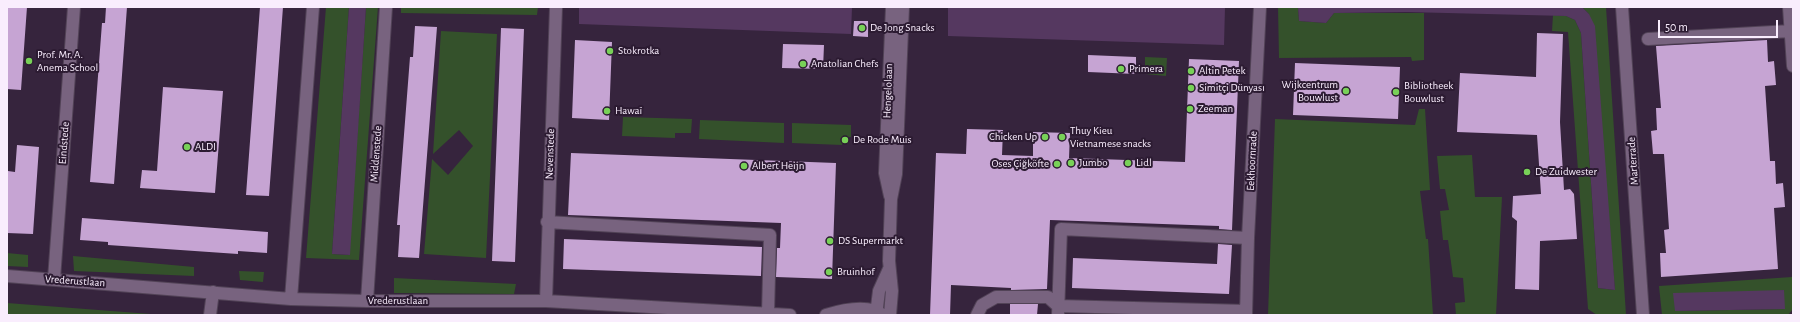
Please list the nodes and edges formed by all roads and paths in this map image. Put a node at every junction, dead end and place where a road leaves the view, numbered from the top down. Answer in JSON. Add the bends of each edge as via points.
{"nodes":[{"id":1,"x":74,"y":7,"type":"edge"},
{"id":2,"x":313,"y":7,"type":"edge"},
{"id":3,"x":386,"y":7,"type":"edge"},
{"id":4,"x":556,"y":7,"type":"edge"},
{"id":5,"x":892,"y":7,"type":"edge"},
{"id":6,"x":903,"y":7,"type":"edge"},
{"id":7,"x":1260,"y":7,"type":"edge"},
{"id":8,"x":1622,"y":7,"type":"edge"},
{"id":9,"x":1789,"y":7,"type":"edge"},
{"id":10,"x":1791,"y":31,"type":"junction"},
{"id":11,"x":1648,"y":39,"type":"dead end"},
{"id":12,"x":1793,"y":66,"type":"edge"},
{"id":13,"x":891,"y":199,"type":"junction"},
{"id":14,"x":548,"y":222,"type":"junction"},
{"id":15,"x":1248,"y":238,"type":"junction"},
{"id":16,"x":888,"y":269,"type":"junction"},
{"id":17,"x":7,"y":276,"type":"edge"},
{"id":18,"x":54,"y":279,"type":"junction"},
{"id":19,"x":213,"y":292,"type":"junction"},
{"id":20,"x":291,"y":299,"type":"junction"},
{"id":21,"x":367,"y":301,"type":"junction"},
{"id":22,"x":546,"y":301,"type":"junction"},
{"id":23,"x":1058,"y":310,"type":"edge"},
{"id":24,"x":724,"y":313,"type":"edge"},
{"id":25,"x":879,"y":313,"type":"edge"},
{"id":26,"x":1246,"y":313,"type":"edge"},
{"id":27,"x":768,"y":314,"type":"edge"},
{"id":28,"x":210,"y":315,"type":"edge"},
{"id":29,"x":790,"y":315,"type":"edge"},
{"id":30,"x":826,"y":315,"type":"edge"},
{"id":31,"x":890,"y":315,"type":"edge"},
{"id":32,"x":977,"y":315,"type":"edge"},
{"id":33,"x":1643,"y":315,"type":"edge"}],
"edges":[{"from":1,"to":18,"type":"street","name":"Eindstede"},
{"from":2,"to":20,"type":"street"},
{"from":3,"to":21,"type":"street","name":"Middenstede"},
{"from":4,"to":14,"type":"street","name":"Nevenstede"},
{"from":5,"to":13,"type":"street","name":"Hengelolaan","via":[[885,173]]},
{"from":6,"to":13,"type":"street","name":"Hengelolaan","via":[[896,174]]},
{"from":7,"to":15,"type":"street","name":"Eekhoornrade"},
{"from":8,"to":33,"type":"street","name":"Marterrade"},
{"from":9,"to":10,"type":"street"},
{"from":10,"to":11,"type":"street"},
{"from":10,"to":12,"type":"street"},
{"from":13,"to":16,"type":"street","name":"Hengelolaan"},
{"from":14,"to":22,"type":"street","name":"Nevenstede"},
{"from":14,"to":27,"type":"street","via":[[770,235]]},
{"from":15,"to":23,"type":"street","via":[[1061,229]]},
{"from":15,"to":26,"type":"street","name":"Eekhoornrade"},
{"from":16,"to":25,"type":"street","name":"Hengelolaan","via":[[879,291]]},
{"from":16,"to":31,"type":"street","name":"Hengelolaan","via":[[892,291]]},
{"from":17,"to":18,"type":"street","name":"Vrederustlaan"},
{"from":18,"to":19,"type":"street","name":"Vrederustlaan"},
{"from":19,"to":20,"type":"street","name":"Vrederustlaan"},
{"from":19,"to":28,"type":"street"},
{"from":20,"to":21,"type":"street","name":"Vrederustlaan"},
{"from":21,"to":22,"type":"street","name":"Vrederustlaan"},
{"from":22,"to":24,"type":"street","name":"Vrederustlaan"},
{"from":23,"to":26,"type":"street"},
{"from":23,"to":32,"type":"street","via":[[1048,297],[996,297],[982,305]]},
{"from":24,"to":27,"type":"street","name":"Vrederustlaan"},
{"from":25,"to":30,"type":"street","via":[[860,309]]},
{"from":27,"to":29,"type":"street","name":"Vrederustlaan"}]}
